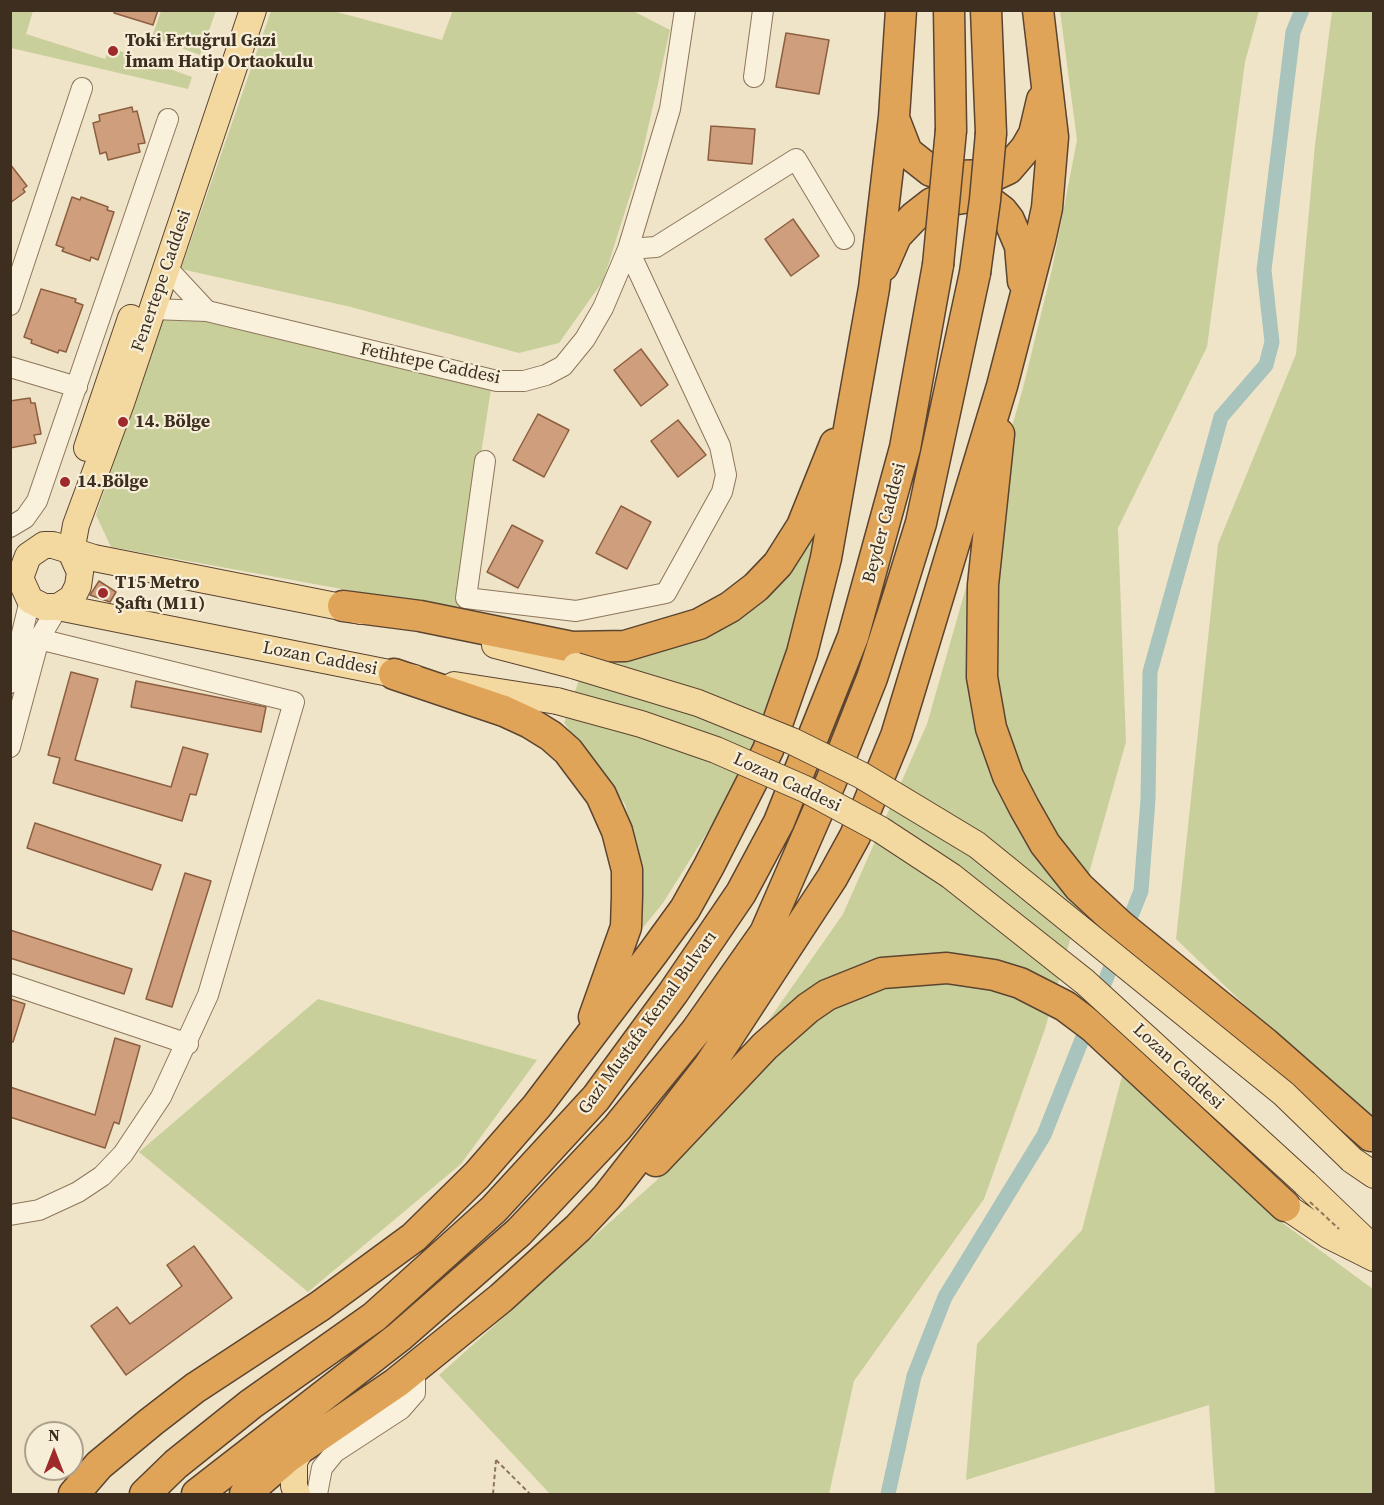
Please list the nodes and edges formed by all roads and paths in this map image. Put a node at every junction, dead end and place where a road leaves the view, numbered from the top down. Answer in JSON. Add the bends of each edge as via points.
{"nodes":[{"id":1,"x":235,"y":10,"type":"edge"},
{"id":2,"x":253,"y":10,"type":"edge"},
{"id":3,"x":685,"y":10,"type":"edge"},
{"id":4,"x":764,"y":10,"type":"edge"},
{"id":5,"x":901,"y":10,"type":"edge"},
{"id":6,"x":949,"y":10,"type":"edge"},
{"id":7,"x":986,"y":10,"type":"edge"},
{"id":8,"x":1038,"y":10,"type":"edge"},
{"id":9,"x":1047,"y":74,"type":"junction"},
{"id":10,"x":754,"y":77,"type":"dead end"},
{"id":11,"x":82,"y":88,"type":"dead end"},
{"id":12,"x":894,"y":117,"type":"junction"},
{"id":13,"x":168,"y":119,"type":"dead end"},
{"id":14,"x":844,"y":239,"type":"dead end"},
{"id":15,"x":628,"y":249,"type":"junction"},
{"id":16,"x":19,"y":251,"type":"edge"},
{"id":17,"x":166,"y":267,"type":"junction"},
{"id":18,"x":874,"y":288,"type":"junction"},
{"id":19,"x":1023,"y":303,"type":"junction"},
{"id":20,"x":10,"y":305,"type":"edge"},
{"id":21,"x":152,"y":309,"type":"junction"},
{"id":22,"x":207,"y":311,"type":"junction"},
{"id":23,"x":10,"y":367,"type":"edge"},
{"id":24,"x":1002,"y":386,"type":"junction"},
{"id":25,"x":77,"y":387,"type":"junction"},
{"id":26,"x":851,"y":409,"type":"junction"},
{"id":27,"x":485,"y":461,"type":"dead end"},
{"id":28,"x":10,"y":527,"type":"edge"},
{"id":29,"x":40,"y":547,"type":"junction"},
{"id":30,"x":71,"y":552,"type":"junction"},
{"id":31,"x":10,"y":554,"type":"edge"},
{"id":32,"x":20,"y":598,"type":"edge"},
{"id":33,"x":343,"y":606,"type":"junction"},
{"id":34,"x":58,"y":607,"type":"junction"},
{"id":35,"x":39,"y":639,"type":"junction"},
{"id":36,"x":394,"y":674,"type":"junction"},
{"id":37,"x":10,"y":683,"type":"edge"},
{"id":38,"x":10,"y":747,"type":"edge"},
{"id":39,"x":800,"y":772,"type":"joint"},
{"id":40,"x":832,"y":779,"type":"joint"},
{"id":41,"x":10,"y":984,"type":"edge"},
{"id":42,"x":587,"y":1041,"type":"junction"},
{"id":43,"x":188,"y":1044,"type":"junction"},
{"id":44,"x":1372,"y":1137,"type":"edge"},
{"id":45,"x":1374,"y":1175,"type":"edge"},
{"id":46,"x":607,"y":1197,"type":"junction"},
{"id":47,"x":1285,"y":1206,"type":"joint"},
{"id":48,"x":10,"y":1215,"type":"edge"},
{"id":49,"x":1374,"y":1249,"type":"edge"},
{"id":50,"x":1374,"y":1258,"type":"edge"},
{"id":51,"x":415,"y":1367,"type":"junction"},
{"id":52,"x":302,"y":1447,"type":"junction"},
{"id":53,"x":74,"y":1494,"type":"edge"},
{"id":54,"x":146,"y":1494,"type":"edge"},
{"id":55,"x":197,"y":1494,"type":"edge"},
{"id":56,"x":245,"y":1494,"type":"edge"},
{"id":57,"x":297,"y":1494,"type":"edge"},
{"id":58,"x":317,"y":1494,"type":"edge"},
{"id":59,"x":493,"y":1494,"type":"edge"},
{"id":60,"x":530,"y":1494,"type":"edge"}],
"edges":[{"from":1,"to":29,"type":"main road","name":"Fenertepe Caddesi","via":[[65,513],[54,534]]},
{"from":2,"to":17,"type":"main road","name":"Fenertepe Caddesi"},
{"from":3,"to":15,"type":"street","name":"Fetihtepe Caddesi","via":[[670,109]]},
{"from":4,"to":10,"type":"street"},
{"from":5,"to":12,"type":"highway"},
{"from":6,"to":39,"type":"highway","name":"Beyder Caddesi","bridge":true,"via":[[951,130],[938,265],[905,448],[853,637]]},
{"from":7,"to":40,"type":"highway","name":"Beyder Caddesi","bridge":true,"via":[[991,133],[975,273],[921,523],[872,678]]},
{"from":8,"to":9,"type":"highway"},
{"from":9,"to":12,"type":"highway","via":[[1030,142],[1008,169],[995,175],[951,176],[931,171],[907,152]]},
{"from":9,"to":19,"type":"highway","via":[[1053,137],[1047,208]]},
{"from":11,"to":16,"type":"street"},
{"from":12,"to":18,"type":"highway"},
{"from":13,"to":25,"type":"street"},
{"from":14,"to":15,"type":"street","via":[[796,159],[656,247]]},
{"from":15,"to":22,"type":"street","name":"Fetihtepe Caddesi","via":[[585,339],[563,366],[524,381],[497,381]]},
{"from":15,"to":27,"type":"street","via":[[720,446],[726,475],[722,492],[666,593],[576,611],[466,598]]},
{"from":16,"to":20,"type":"street"},
{"from":17,"to":21,"type":"main road","name":"Fenertepe Caddesi"},
{"from":17,"to":22,"type":"street"},
{"from":18,"to":19,"type":"highway","via":[[896,236],[914,217],[932,203],[970,197],[990,202],[1002,211],[1016,233],[1023,262]]},
{"from":18,"to":26,"type":"highway"},
{"from":19,"to":24,"type":"highway"},
{"from":21,"to":22,"type":"street","name":"Fetihtepe Caddesi"},
{"from":21,"to":30,"type":"main road","name":"Fenertepe Caddesi","via":[[76,525]]},
{"from":23,"to":25,"type":"street"},
{"from":24,"to":44,"type":"highway","via":[[981,631],[985,700],[1008,776],[1045,844],[1079,887]]},
{"from":24,"to":46,"type":"highway","via":[[896,736],[855,837],[709,1066]]},
{"from":25,"to":28,"type":"street","via":[[37,501],[25,518]]},
{"from":26,"to":33,"type":"highway","via":[[802,526],[778,564],[739,600],[699,624],[625,646],[572,646],[420,616]]},
{"from":26,"to":42,"type":"highway","via":[[815,605],[768,750],[685,909]]},
{"from":29,"to":30,"type":"main road","via":[[61,547]]},
{"from":29,"to":31,"type":"main road"},
{"from":29,"to":32,"type":"main road","via":[[28,556],[20,579]]},
{"from":30,"to":33,"type":"main road"},
{"from":30,"to":34,"type":"main road","via":[[80,572],[78,586],[72,598]]},
{"from":32,"to":34,"type":"main road"},
{"from":32,"to":37,"type":"street"},
{"from":33,"to":45,"type":"main road","bridge":true,"via":[[576,666],[698,703],[792,741],[861,775],[977,845],[1284,1094],[1352,1160]]},
{"from":34,"to":35,"type":"street"},
{"from":34,"to":36,"type":"main road","name":"Lozan Caddesi"},
{"from":35,"to":38,"type":"street"},
{"from":35,"to":43,"type":"street","via":[[294,702],[208,995]]},
{"from":36,"to":42,"type":"highway","via":[[504,711],[537,728],[568,751],[601,795],[617,831],[627,870],[626,927]]},
{"from":36,"to":49,"type":"main road","name":"Lozan Caddesi","bridge":true,"via":[[557,701],[641,724],[716,750],[805,789],[881,830],[951,876],[1085,982]]},
{"from":39,"to":54,"type":"highway","name":"Gazi Mustafa Kemal Bulvarı","via":[[779,822],[741,893],[674,993],[596,1098],[494,1209],[374,1317],[251,1404],[176,1464]]},
{"from":40,"to":55,"type":"highway","name":"Gazi Mustafa Kemal Bulvarı","via":[[765,933],[696,1031],[618,1128],[519,1232],[399,1336]]},
{"from":41,"to":43,"type":"street"},
{"from":42,"to":53,"type":"highway","via":[[477,1175],[414,1237],[320,1306],[195,1388],[99,1465]]},
{"from":43,"to":48,"type":"street","via":[[161,1097],[123,1154],[102,1176],[39,1210]]},
{"from":46,"to":47,"type":"highway","via":[[639,1177],[794,1019],[828,995],[882,973],[947,968],[1020,983],[1045,994],[1094,1027]]},
{"from":46,"to":51,"type":"highway","via":[[501,1298]]},
{"from":47,"to":50,"type":"main road","via":[[1328,1235]]},
{"from":51,"to":52,"type":"highway"},
{"from":51,"to":58,"type":"street","via":[[415,1393],[401,1409],[336,1452],[322,1468]]},
{"from":52,"to":56,"type":"highway"},
{"from":52,"to":57,"type":"main road","via":[[294,1462]]},
{"from":59,"to":60,"type":"path","via":[[496,1460]]}]}
